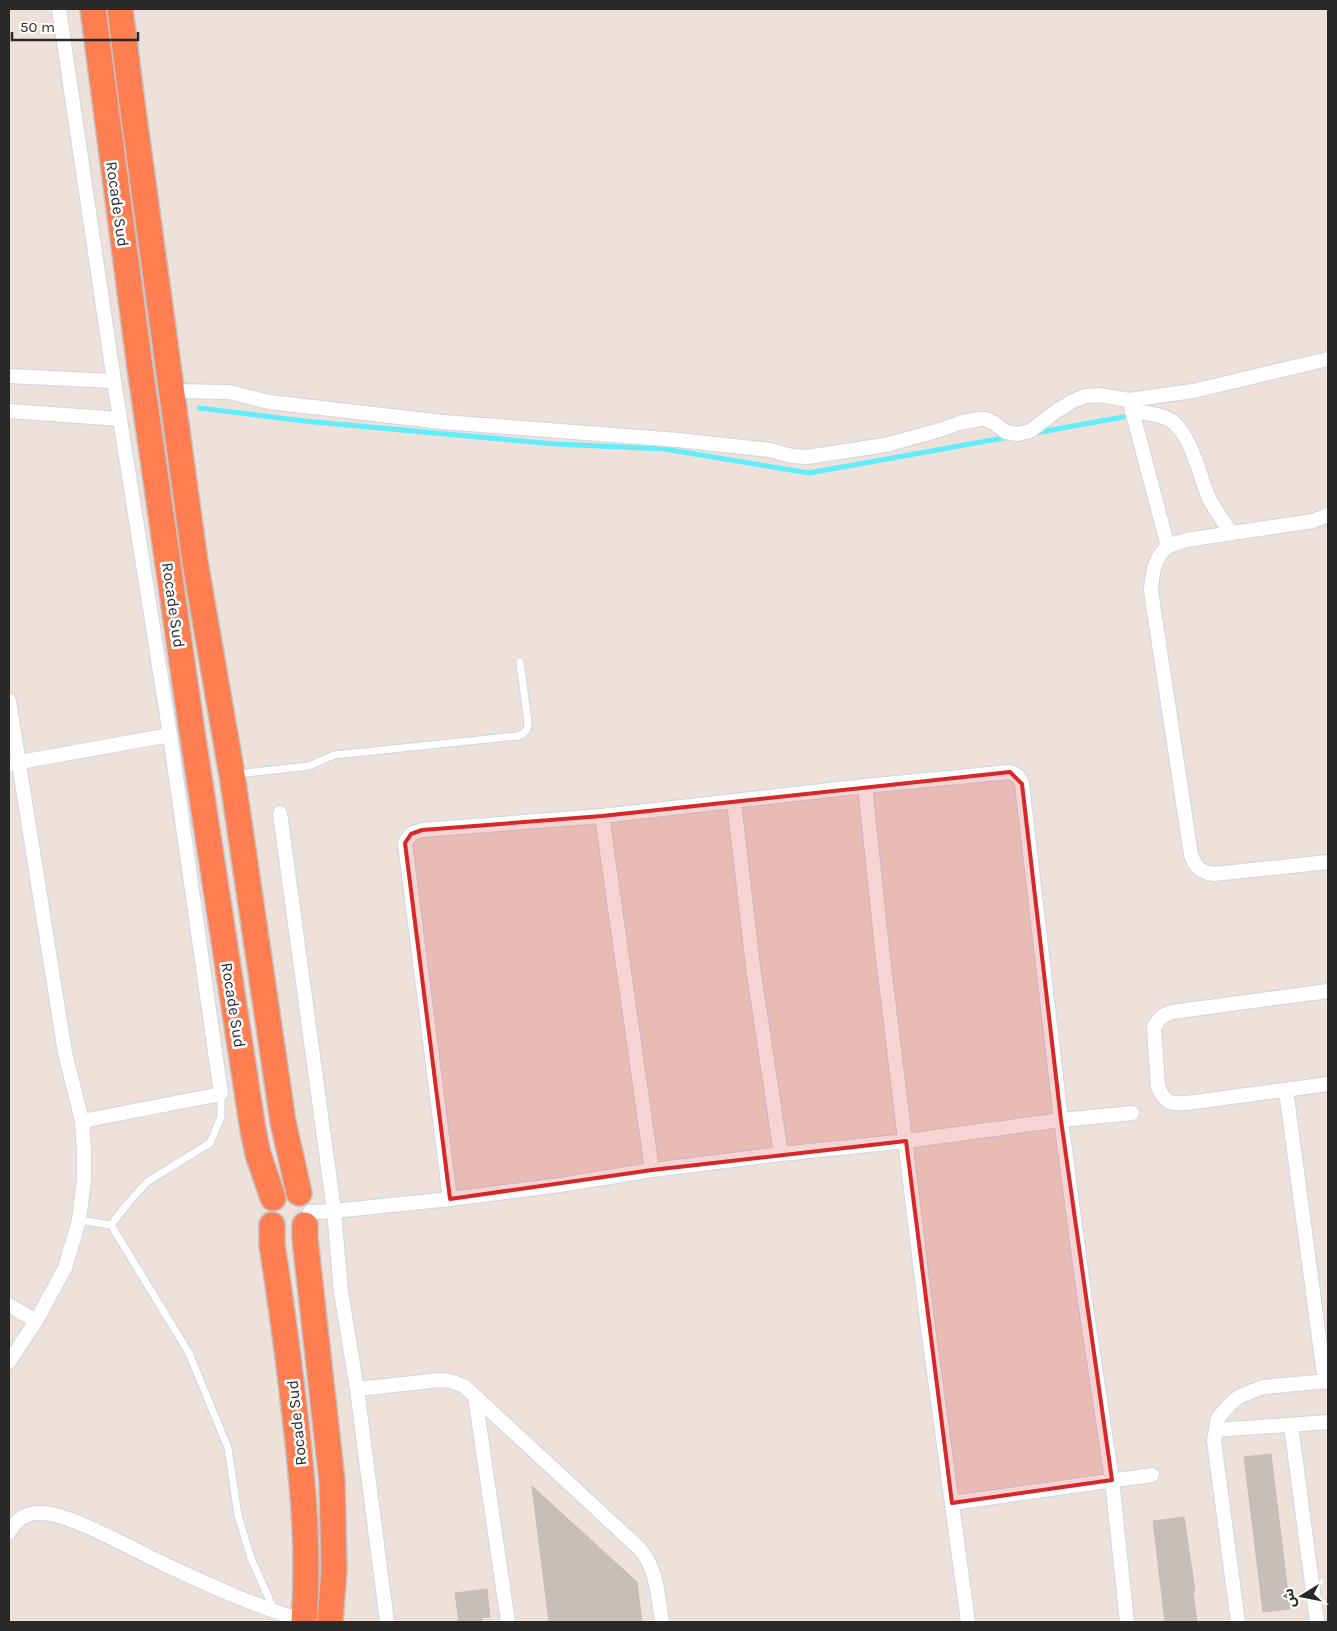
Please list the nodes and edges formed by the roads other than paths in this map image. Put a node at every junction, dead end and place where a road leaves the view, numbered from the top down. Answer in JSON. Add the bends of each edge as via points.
{"nodes":[{"id":1,"x":59,"y":9,"type":"edge"},
{"id":2,"x":94,"y":9,"type":"edge"},
{"id":3,"x":120,"y":9,"type":"edge"},
{"id":4,"x":1328,"y":359,"type":"edge"},
{"id":5,"x":9,"y":376,"type":"edge"},
{"id":6,"x":114,"y":381,"type":"junction"},
{"id":7,"x":171,"y":391,"type":"junction"},
{"id":8,"x":1131,"y":405,"type":"junction"},
{"id":9,"x":9,"y":411,"type":"edge"},
{"id":10,"x":120,"y":420,"type":"junction"},
{"id":11,"x":1328,"y":515,"type":"edge"},
{"id":12,"x":1231,"y":533,"type":"junction"},
{"id":13,"x":1168,"y":547,"type":"junction"},
{"id":14,"x":520,"y":662,"type":"dead end"},
{"id":15,"x":9,"y":701,"type":"edge"},
{"id":16,"x":170,"y":735,"type":"junction"},
{"id":17,"x":14,"y":764,"type":"edge"},
{"id":18,"x":232,"y":775,"type":"junction"},
{"id":19,"x":865,"y":786,"type":"junction"},
{"id":20,"x":734,"y":801,"type":"junction"},
{"id":21,"x":280,"y":813,"type":"dead end"},
{"id":22,"x":602,"y":816,"type":"junction"},
{"id":23,"x":1328,"y":862,"type":"edge"},
{"id":24,"x":1328,"y":991,"type":"edge"},
{"id":25,"x":1328,"y":1084,"type":"edge"},
{"id":26,"x":1286,"y":1090,"type":"junction"},
{"id":27,"x":221,"y":1094,"type":"junction"},
{"id":28,"x":1132,"y":1113,"type":"dead end"},
{"id":29,"x":1061,"y":1120,"type":"junction"},
{"id":30,"x":82,"y":1121,"type":"junction"},
{"id":31,"x":906,"y":1141,"type":"junction"},
{"id":32,"x":781,"y":1154,"type":"junction"},
{"id":33,"x":652,"y":1170,"type":"junction"},
{"id":34,"x":272,"y":1198,"type":"junction"},
{"id":35,"x":450,"y":1199,"type":"junction"},
{"id":36,"x":312,"y":1210,"type":"junction"},
{"id":37,"x":79,"y":1220,"type":"junction"},
{"id":38,"x":111,"y":1225,"type":"junction"},
{"id":39,"x":272,"y":1225,"type":"junction"},
{"id":40,"x":9,"y":1305,"type":"edge"},
{"id":41,"x":36,"y":1321,"type":"junction"},
{"id":42,"x":9,"y":1362,"type":"edge"},
{"id":43,"x":1327,"y":1382,"type":"edge"},
{"id":44,"x":357,"y":1389,"type":"junction"},
{"id":45,"x":475,"y":1396,"type":"junction"},
{"id":46,"x":1328,"y":1422,"type":"edge"},
{"id":47,"x":1291,"y":1425,"type":"junction"},
{"id":48,"x":1216,"y":1430,"type":"junction"},
{"id":49,"x":1152,"y":1474,"type":"dead end"},
{"id":50,"x":1112,"y":1480,"type":"junction"},
{"id":51,"x":952,"y":1503,"type":"junction"},
{"id":52,"x":9,"y":1532,"type":"edge"},
{"id":53,"x":275,"y":1612,"type":"junction"},
{"id":54,"x":305,"y":1622,"type":"edge"},
{"id":55,"x":330,"y":1622,"type":"edge"},
{"id":56,"x":386,"y":1622,"type":"edge"},
{"id":57,"x":508,"y":1622,"type":"edge"},
{"id":58,"x":662,"y":1622,"type":"edge"},
{"id":59,"x":968,"y":1622,"type":"edge"},
{"id":60,"x":1127,"y":1622,"type":"edge"},
{"id":61,"x":1238,"y":1622,"type":"edge"},
{"id":62,"x":1317,"y":1622,"type":"edge"}],
"edges":[{"from":1,"to":6,"type":"street"},
{"from":2,"to":34,"type":"highway","name":"Rocade Sud","via":[[137,348],[192,732],[253,1130]]},
{"from":3,"to":7,"type":"highway","name":"Rocade Sud"},
{"from":4,"to":8,"type":"street"},
{"from":5,"to":6,"type":"street"},
{"from":6,"to":10,"type":"street"},
{"from":7,"to":8,"type":"street","via":[[229,392],[269,402],[424,420],[678,440],[807,457],[885,445],[980,419],[994,423],[1006,432],[1018,434],[1030,431],[1058,410],[1085,396],[1099,395]]},
{"from":7,"to":18,"type":"highway","name":"Rocade Sud","via":[[195,562]]},
{"from":8,"to":12,"type":"street","via":[[1173,422],[1181,432],[1213,506]]},
{"from":8,"to":13,"type":"street"},
{"from":9,"to":10,"type":"street"},
{"from":10,"to":16,"type":"street"},
{"from":11,"to":12,"type":"street","via":[[1312,521]]},
{"from":12,"to":13,"type":"street","via":[[1186,540]]},
{"from":13,"to":23,"type":"street","via":[[1152,573],[1151,591],[1191,855],[1196,867],[1214,874]]},
{"from":14,"to":18,"type":"lane","via":[[528,722],[524,734],[334,755],[309,766]]},
{"from":15,"to":17,"type":"street"},
{"from":16,"to":17,"type":"street"},
{"from":16,"to":27,"type":"street"},
{"from":17,"to":30,"type":"street","via":[[65,1053]]},
{"from":18,"to":36,"type":"highway","name":"Rocade Sud","via":[[283,1122]]},
{"from":19,"to":20,"type":"street"},
{"from":19,"to":29,"type":"street","via":[[1010,772],[1018,776],[1022,784]]},
{"from":19,"to":31,"type":"street"},
{"from":20,"to":22,"type":"street"},
{"from":20,"to":32,"type":"street","via":[[753,967]]},
{"from":21,"to":36,"type":"street"},
{"from":22,"to":33,"type":"street"},
{"from":22,"to":35,"type":"street","via":[[422,830],[411,834],[405,843]]},
{"from":24,"to":26,"type":"street","via":[[1172,1012],[1157,1020],[1154,1028],[1158,1087],[1168,1102],[1187,1104]]},
{"from":25,"to":26,"type":"street"},
{"from":26,"to":43,"type":"street"},
{"from":27,"to":30,"type":"street"},
{"from":27,"to":38,"type":"lane","via":[[222,1117],[210,1143],[147,1182]]},
{"from":28,"to":29,"type":"street"},
{"from":29,"to":31,"type":"street"},
{"from":29,"to":50,"type":"street"},
{"from":30,"to":37,"type":"street","via":[[84,1180]]},
{"from":31,"to":32,"type":"street"},
{"from":31,"to":51,"type":"street"},
{"from":32,"to":33,"type":"street"},
{"from":33,"to":35,"type":"street"},
{"from":34,"to":36,"type":"highway","via":[[278,1193],[292,1191]]},
{"from":34,"to":39,"type":"highway","name":"Rocade Sud","via":[[267,1212]]},
{"from":35,"to":36,"type":"street"},
{"from":36,"to":39,"type":"highway","via":[[299,1230],[285,1233]]},
{"from":36,"to":44,"type":"street","via":[[341,1292]]},
{"from":36,"to":55,"type":"highway","name":"Rocade Sud","via":[[305,1239],[332,1481],[334,1569]]},
{"from":37,"to":38,"type":"lane"},
{"from":37,"to":41,"type":"street","via":[[65,1268]]},
{"from":38,"to":53,"type":"lane","via":[[189,1354],[228,1448],[238,1515],[251,1558]]},
{"from":39,"to":54,"type":"highway","name":"Rocade Sud","via":[[304,1498]]},
{"from":40,"to":41,"type":"street"},
{"from":41,"to":42,"type":"street"},
{"from":43,"to":48,"type":"street","via":[[1263,1387],[1240,1396],[1218,1418]]},
{"from":44,"to":45,"type":"street","via":[[450,1381],[464,1386]]},
{"from":44,"to":56,"type":"street"},
{"from":45,"to":57,"type":"street"},
{"from":45,"to":58,"type":"street","via":[[648,1558],[655,1578]]},
{"from":46,"to":47,"type":"street"},
{"from":47,"to":48,"type":"street"},
{"from":47,"to":62,"type":"street"},
{"from":48,"to":61,"type":"street","via":[[1214,1441]]},
{"from":49,"to":50,"type":"street"},
{"from":50,"to":51,"type":"street"},
{"from":50,"to":60,"type":"street"},
{"from":51,"to":59,"type":"street"},
{"from":52,"to":53,"type":"street","via":[[14,1523],[37,1512],[65,1517]]},
{"from":53,"to":54,"type":"street"}]}
